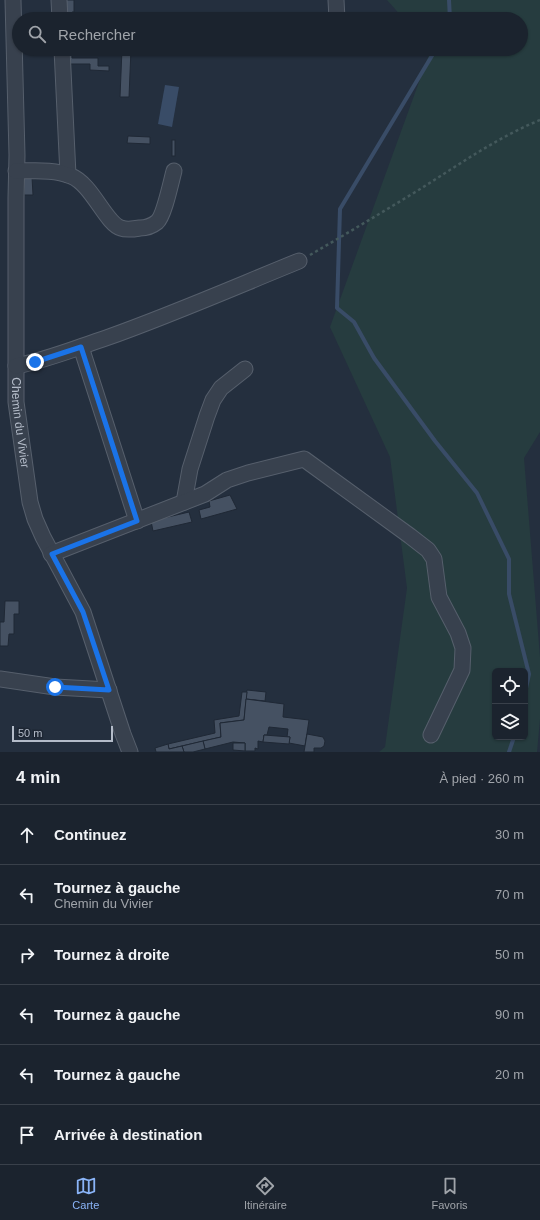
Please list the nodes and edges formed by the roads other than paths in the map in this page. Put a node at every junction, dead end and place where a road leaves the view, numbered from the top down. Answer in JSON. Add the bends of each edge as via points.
{"nodes":[{"id":1,"x":13,"y":0,"type":"edge"},
{"id":2,"x":59,"y":0,"type":"edge"},
{"id":3,"x":336,"y":0,"type":"edge"},
{"id":4,"x":13,"y":12,"type":"edge"},
{"id":5,"x":60,"y":12,"type":"edge"},
{"id":6,"x":337,"y":12,"type":"edge"},
{"id":7,"x":14,"y":56,"type":"edge"},
{"id":8,"x":62,"y":56,"type":"edge"},
{"id":9,"x":16,"y":171,"type":"junction"},
{"id":10,"x":174,"y":171,"type":"dead end"},
{"id":11,"x":68,"y":175,"type":"junction"},
{"id":12,"x":299,"y":261,"type":"road end"},
{"id":13,"x":81,"y":347,"type":"junction"},
{"id":14,"x":16,"y":366,"type":"junction"},
{"id":15,"x":245,"y":369,"type":"dead end"},
{"id":16,"x":184,"y":502,"type":"junction"},
{"id":17,"x":137,"y":521,"type":"junction"},
{"id":18,"x":52,"y":554,"type":"junction"},
{"id":19,"x":0,"y":679,"type":"edge"},
{"id":20,"x":109,"y":690,"type":"junction"},
{"id":21,"x":431,"y":735,"type":"dead end"},
{"id":22,"x":130,"y":752,"type":"edge"}],
"edges":[{"from":1,"to":4,"type":"street","name":"Chemin du Vivier"},
{"from":2,"to":5,"type":"street"},
{"from":3,"to":6,"type":"street"},
{"from":7,"to":9,"type":"street","name":"Chemin du Vivier"},
{"from":8,"to":11,"type":"street"},
{"from":9,"to":11,"type":"street","via":[[57,172]]},
{"from":9,"to":14,"type":"street","name":"Chemin du Vivier"},
{"from":10,"to":11,"type":"street","via":[[158,221],[151,226],[139,228],[116,226],[97,199],[80,182]]},
{"from":12,"to":13,"type":"street","via":[[149,323]]},
{"from":13,"to":14,"type":"street"},
{"from":13,"to":17,"type":"street"},
{"from":14,"to":18,"type":"street","name":"Chemin du Vivier","via":[[16,402],[30,502],[35,519]]},
{"from":15,"to":16,"type":"street","via":[[221,388],[213,400],[190,469]]},
{"from":16,"to":17,"type":"street"},
{"from":16,"to":21,"type":"street","via":[[205,494],[228,480],[304,459],[428,550],[434,559],[439,597],[463,648],[462,670]]},
{"from":17,"to":18,"type":"street"},
{"from":18,"to":20,"type":"street","name":"Chemin du Vivier","via":[[83,612]]},
{"from":19,"to":20,"type":"street","via":[[55,687]]},
{"from":20,"to":22,"type":"street","name":"Chemin du Vivier"}]}
